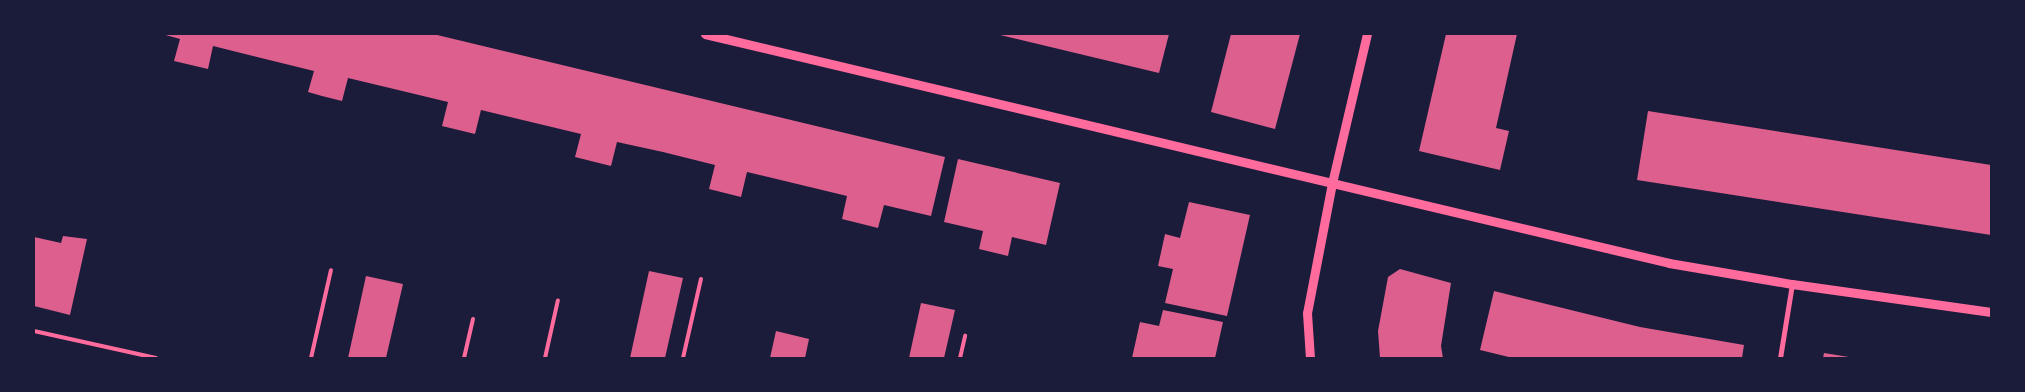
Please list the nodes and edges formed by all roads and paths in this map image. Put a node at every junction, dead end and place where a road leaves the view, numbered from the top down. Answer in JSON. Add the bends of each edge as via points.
{"nodes":[{"id":1,"x":705,"y":34,"type":"edge"},
{"id":2,"x":1367,"y":34,"type":"edge"},
{"id":3,"x":1332,"y":183,"type":"junction"},
{"id":4,"x":331,"y":270,"type":"dead end"},
{"id":5,"x":701,"y":278,"type":"dead end"},
{"id":6,"x":1792,"y":284,"type":"junction"},
{"id":7,"x":558,"y":300,"type":"dead end"},
{"id":8,"x":1991,"y":312,"type":"edge"},
{"id":9,"x":473,"y":319,"type":"dead end"},
{"id":10,"x":34,"y":331,"type":"edge"},
{"id":11,"x":965,"y":336,"type":"dead end"},
{"id":12,"x":156,"y":358,"type":"edge"},
{"id":13,"x":311,"y":358,"type":"edge"},
{"id":14,"x":464,"y":358,"type":"edge"},
{"id":15,"x":545,"y":358,"type":"edge"},
{"id":16,"x":683,"y":358,"type":"edge"},
{"id":17,"x":960,"y":358,"type":"edge"},
{"id":18,"x":1310,"y":358,"type":"edge"},
{"id":19,"x":1780,"y":358,"type":"edge"}],
"edges":[{"from":1,"to":3,"type":"street"},
{"from":2,"to":3,"type":"street"},
{"from":3,"to":6,"type":"street","via":[[1669,263]]},
{"from":3,"to":18,"type":"street","via":[[1307,313]]},
{"from":4,"to":13,"type":"lane"},
{"from":5,"to":16,"type":"lane"},
{"from":6,"to":8,"type":"street"},
{"from":6,"to":19,"type":"street"},
{"from":7,"to":15,"type":"lane"},
{"from":9,"to":14,"type":"lane"},
{"from":10,"to":12,"type":"lane"},
{"from":11,"to":17,"type":"lane"}]}
